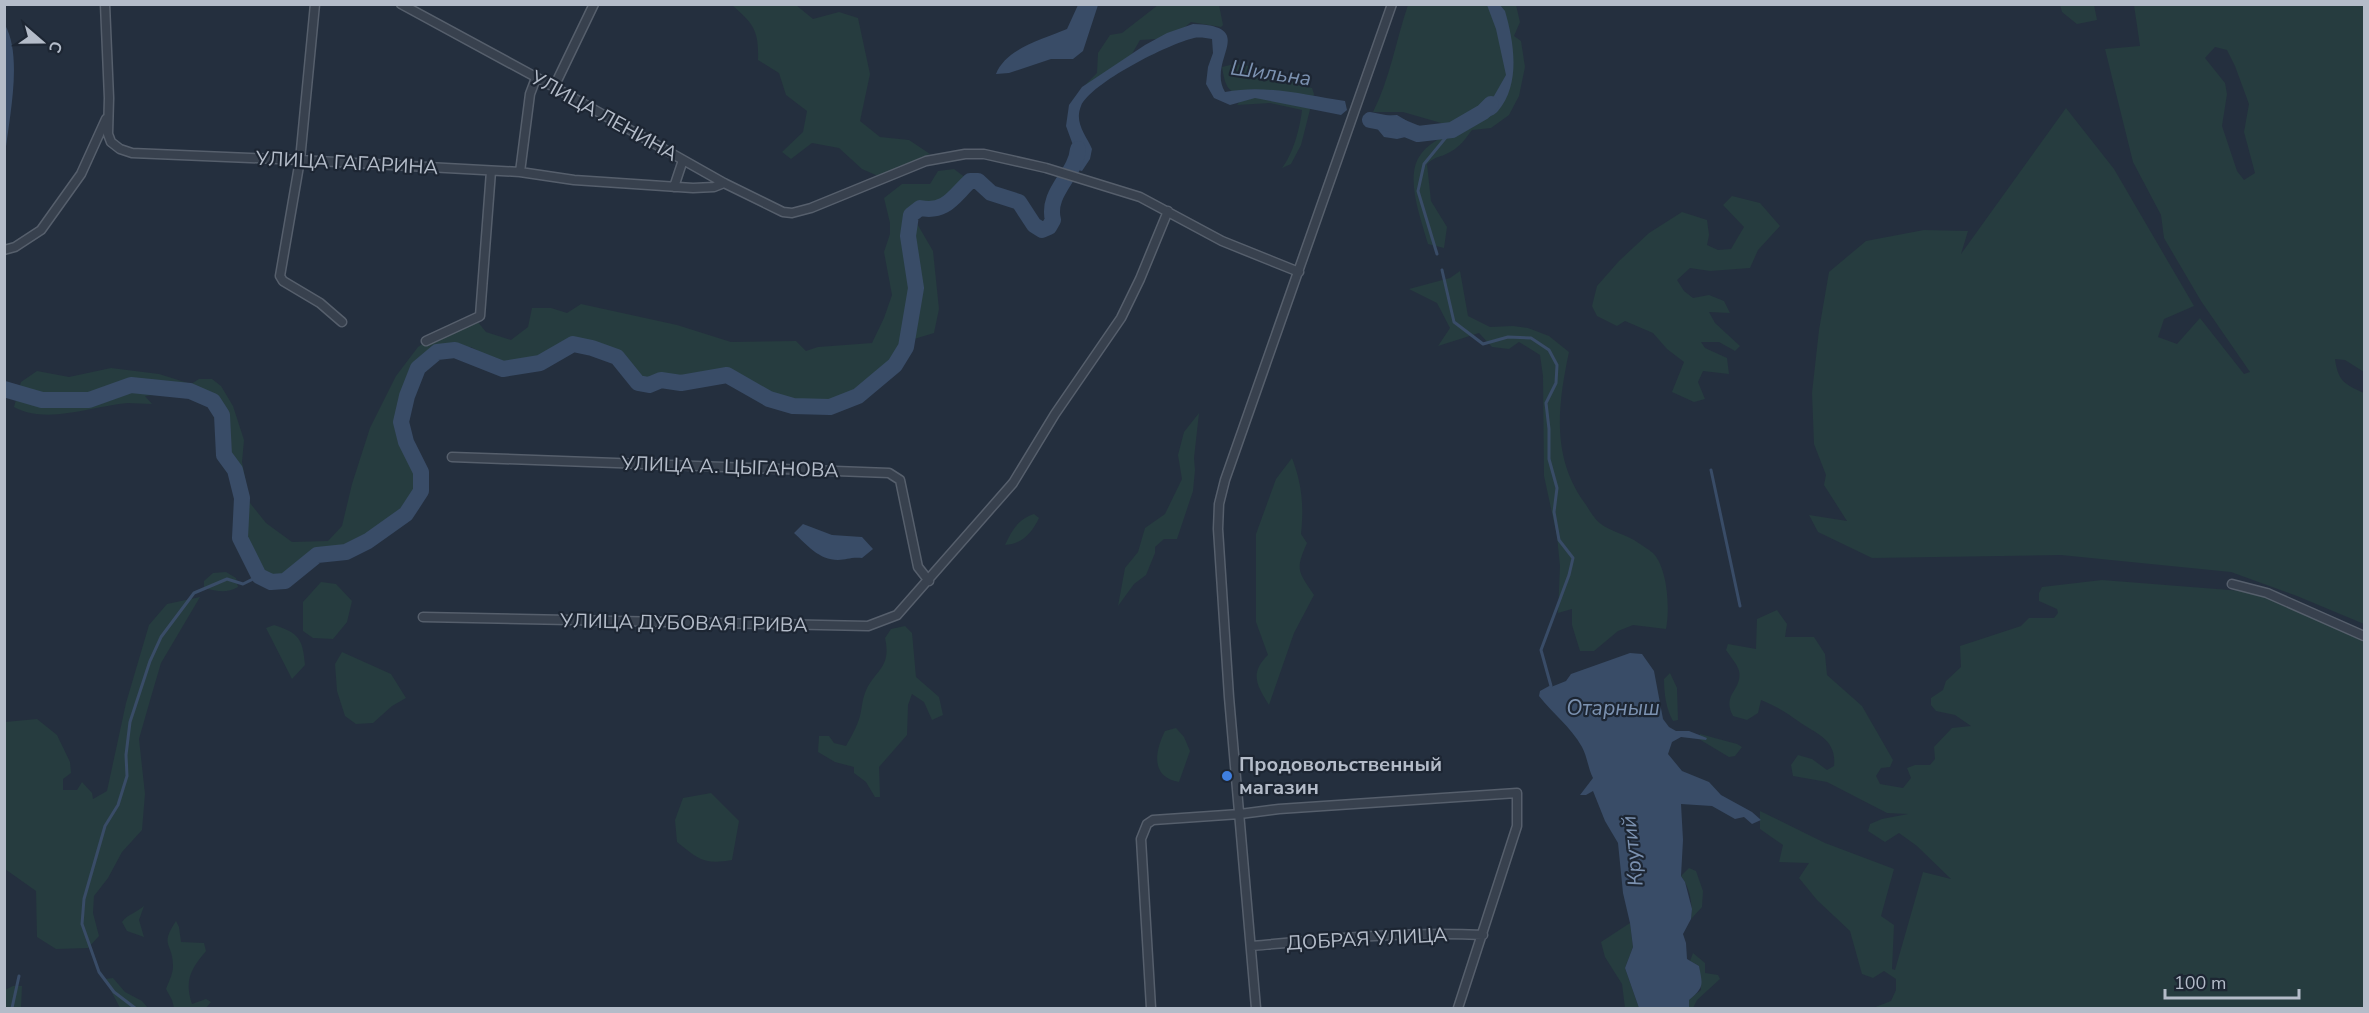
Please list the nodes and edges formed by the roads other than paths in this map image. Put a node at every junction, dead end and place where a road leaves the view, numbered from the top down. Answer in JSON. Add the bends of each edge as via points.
{"nodes":[{"id":1,"x":105,"y":4,"type":"edge"},
{"id":2,"x":315,"y":4,"type":"edge"},
{"id":3,"x":401,"y":4,"type":"edge"},
{"id":4,"x":594,"y":4,"type":"edge"},
{"id":5,"x":1392,"y":4,"type":"edge"},
{"id":6,"x":536,"y":78,"type":"junction"},
{"id":7,"x":554,"y":87,"type":"junction"},
{"id":8,"x":108,"y":116,"type":"junction"},
{"id":9,"x":300,"y":160,"type":"junction"},
{"id":10,"x":683,"y":160,"type":"junction"},
{"id":11,"x":491,"y":171,"type":"junction"},
{"id":12,"x":520,"y":172,"type":"junction"},
{"id":13,"x":724,"y":183,"type":"junction"},
{"id":14,"x":674,"y":187,"type":"junction"},
{"id":15,"x":1168,"y":211,"type":"junction"},
{"id":16,"x":4,"y":250,"type":"edge"},
{"id":17,"x":1299,"y":272,"type":"junction"},
{"id":18,"x":342,"y":322,"type":"dead end"},
{"id":19,"x":426,"y":341,"type":"dead end"},
{"id":20,"x":452,"y":457,"type":"dead end"},
{"id":21,"x":929,"y":581,"type":"junction"},
{"id":22,"x":2232,"y":584,"type":"dead end"},
{"id":23,"x":423,"y":617,"type":"dead end"},
{"id":24,"x":2364,"y":636,"type":"edge"},
{"id":25,"x":1240,"y":814,"type":"junction"},
{"id":26,"x":1482,"y":935,"type":"junction"},
{"id":27,"x":1252,"y":946,"type":"junction"},
{"id":28,"x":1151,"y":1008,"type":"edge"},
{"id":29,"x":1256,"y":1008,"type":"edge"},
{"id":30,"x":1458,"y":1008,"type":"edge"}],
"edges":[{"from":1,"to":8,"type":"street","name":"УЛИЦА ГАГАРИНА"},
{"from":2,"to":9,"type":"street"},
{"from":3,"to":6,"type":"street","name":"УЛИЦА ЛЕНИНА"},
{"from":4,"to":7,"type":"street"},
{"from":5,"to":17,"type":"street"},
{"from":6,"to":7,"type":"street","name":"УЛИЦА ЛЕНИНА"},
{"from":6,"to":12,"type":"street","via":[[530,94]]},
{"from":7,"to":10,"type":"street","name":"УЛИЦА ЛЕНИНА"},
{"from":8,"to":9,"type":"street","name":"УЛИЦА ГАГАРИНА","via":[[111,142],[132,153]]},
{"from":8,"to":16,"type":"street","via":[[81,174],[42,230]]},
{"from":9,"to":11,"type":"street","name":"УЛИЦА ГАГАРИНА"},
{"from":9,"to":18,"type":"street","via":[[280,276]]},
{"from":10,"to":13,"type":"street","name":"УЛИЦА ЛЕНИНА"},
{"from":10,"to":14,"type":"street"},
{"from":11,"to":12,"type":"street","name":"УЛИЦА ГАГАРИНА"},
{"from":11,"to":19,"type":"street","via":[[480,316]]},
{"from":12,"to":14,"type":"street","name":"УЛИЦА ГАГАРИНА"},
{"from":13,"to":14,"type":"street","name":"УЛИЦА ГАГАРИНА","via":[[708,188]]},
{"from":13,"to":15,"type":"street","name":"УЛИЦА ЛЕНИНА","via":[[792,213],[926,161],[984,154],[1092,181]]},
{"from":15,"to":17,"type":"street","name":"УЛИЦА ЛЕНИНА","via":[[1222,242]]},
{"from":15,"to":21,"type":"street","name":"УЛИЦА ДУБОВАЯ ГРИВА","via":[[1121,318],[1013,483]]},
{"from":17,"to":25,"type":"street","via":[[1219,504],[1229,697]]},
{"from":20,"to":21,"type":"street","name":"УЛИЦА А. ЦЫГАНОВА","via":[[889,473],[900,480],[918,567]]},
{"from":21,"to":23,"type":"street","name":"УЛИЦА ДУБОВАЯ ГРИВА","via":[[897,615],[868,626]]},
{"from":22,"to":24,"type":"street","via":[[2267,593]]},
{"from":25,"to":26,"type":"street","via":[[1517,793],[1517,826]]},
{"from":25,"to":27,"type":"street"},
{"from":25,"to":28,"type":"street","via":[[1153,820],[1143,831]]},
{"from":26,"to":27,"type":"street","name":"ДОБРАЯ УЛИЦА","via":[[1453,933]]},
{"from":26,"to":30,"type":"street"},
{"from":27,"to":29,"type":"street"}]}
